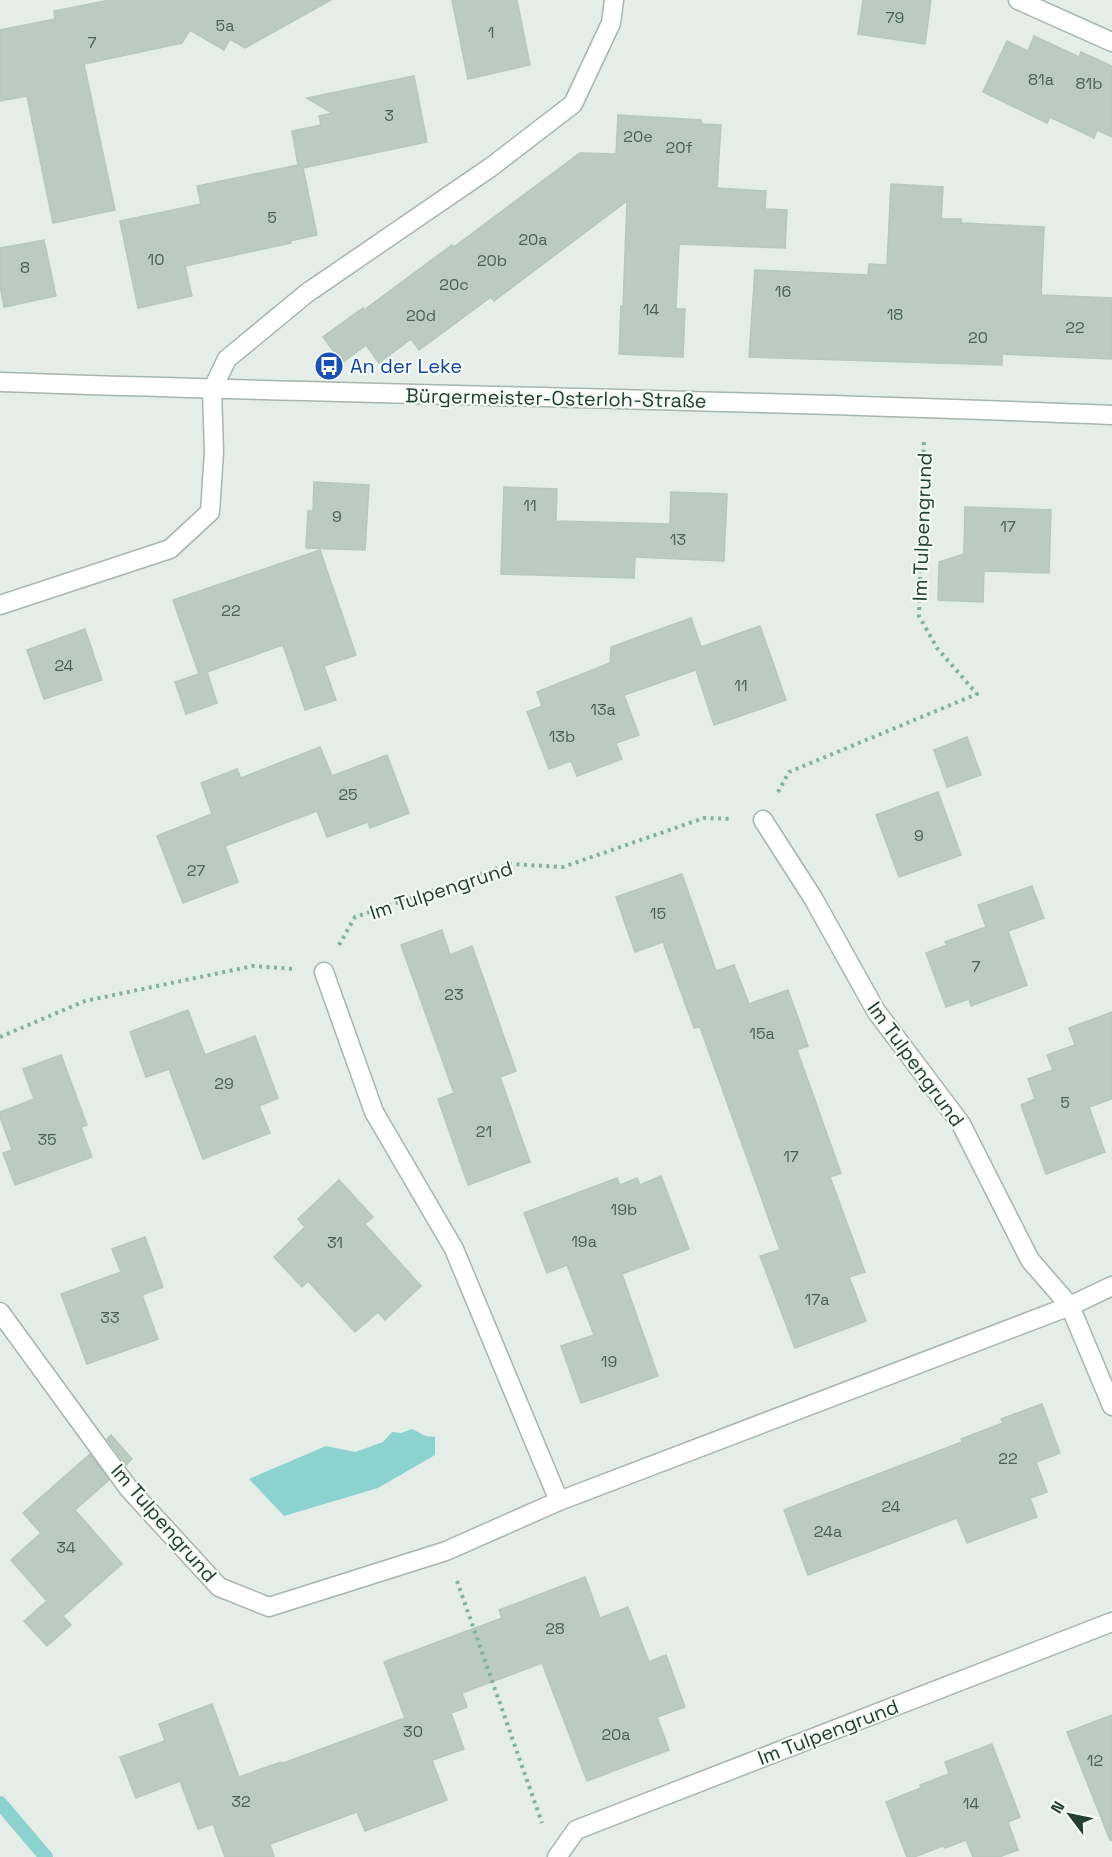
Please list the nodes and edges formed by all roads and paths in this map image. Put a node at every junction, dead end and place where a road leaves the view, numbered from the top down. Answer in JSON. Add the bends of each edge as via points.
{"nodes":[{"id":1,"x":614,"y":0,"type":"edge"},
{"id":2,"x":1018,"y":0,"type":"edge"},
{"id":3,"x":1112,"y":42,"type":"edge"},
{"id":4,"x":0,"y":382,"type":"edge"},
{"id":5,"x":212,"y":390,"type":"junction"},
{"id":6,"x":925,"y":407,"type":"junction"},
{"id":7,"x":1112,"y":415,"type":"edge"},
{"id":8,"x":0,"y":605,"type":"edge"},
{"id":9,"x":763,"y":820,"type":"junction"},
{"id":10,"x":324,"y":972,"type":"junction"},
{"id":11,"x":0,"y":1037,"type":"edge"},
{"id":12,"x":1112,"y":1286,"type":"edge"},
{"id":13,"x":1070,"y":1306,"type":"junction"},
{"id":14,"x":0,"y":1312,"type":"edge"},
{"id":15,"x":1112,"y":1406,"type":"edge"},
{"id":16,"x":559,"y":1501,"type":"junction"},
{"id":17,"x":446,"y":1551,"type":"junction"},
{"id":18,"x":1112,"y":1622,"type":"edge"},
{"id":19,"x":542,"y":1830,"type":"dead end"},
{"id":20,"x":557,"y":1857,"type":"edge"}],
"edges":[{"from":1,"to":5,"type":"street","via":[[611,23],[573,104],[491,167],[307,293],[227,359]]},
{"from":2,"to":3,"type":"street"},
{"from":4,"to":5,"type":"street","name":"Bürgermeister-Osterloh-Straße"},
{"from":5,"to":6,"type":"street","name":"Bürgermeister-Osterloh-Straße"},
{"from":5,"to":8,"type":"street","via":[[214,452],[210,512],[170,549]]},
{"from":6,"to":7,"type":"street","name":"Bürgermeister-Osterloh-Straße"},
{"from":6,"to":9,"type":"path","name":"Im Tulpengrund","via":[[919,616],[937,648],[977,694],[789,772]]},
{"from":9,"to":10,"type":"path","name":"Im Tulpengrund","via":[[704,818],[563,867],[510,864],[355,917]]},
{"from":9,"to":13,"type":"street","name":"Im Tulpengrund","via":[[813,898],[876,1011],[961,1124],[1030,1260]]},
{"from":10,"to":11,"type":"path","via":[[253,966],[85,1001]]},
{"from":10,"to":16,"type":"street","via":[[374,1112],[454,1249]]},
{"from":12,"to":13,"type":"street","name":"Im Tulpengrund"},
{"from":13,"to":15,"type":"street","name":"Im Tulpengrund"},
{"from":13,"to":16,"type":"street","name":"Im Tulpengrund"},
{"from":14,"to":17,"type":"street","name":"Im Tulpengrund","via":[[129,1489],[219,1587],[269,1607]]},
{"from":16,"to":17,"type":"street","name":"Im Tulpengrund"},
{"from":17,"to":19,"type":"path"},
{"from":18,"to":20,"type":"street","name":"Im Tulpengrund","via":[[576,1830]]}]}
